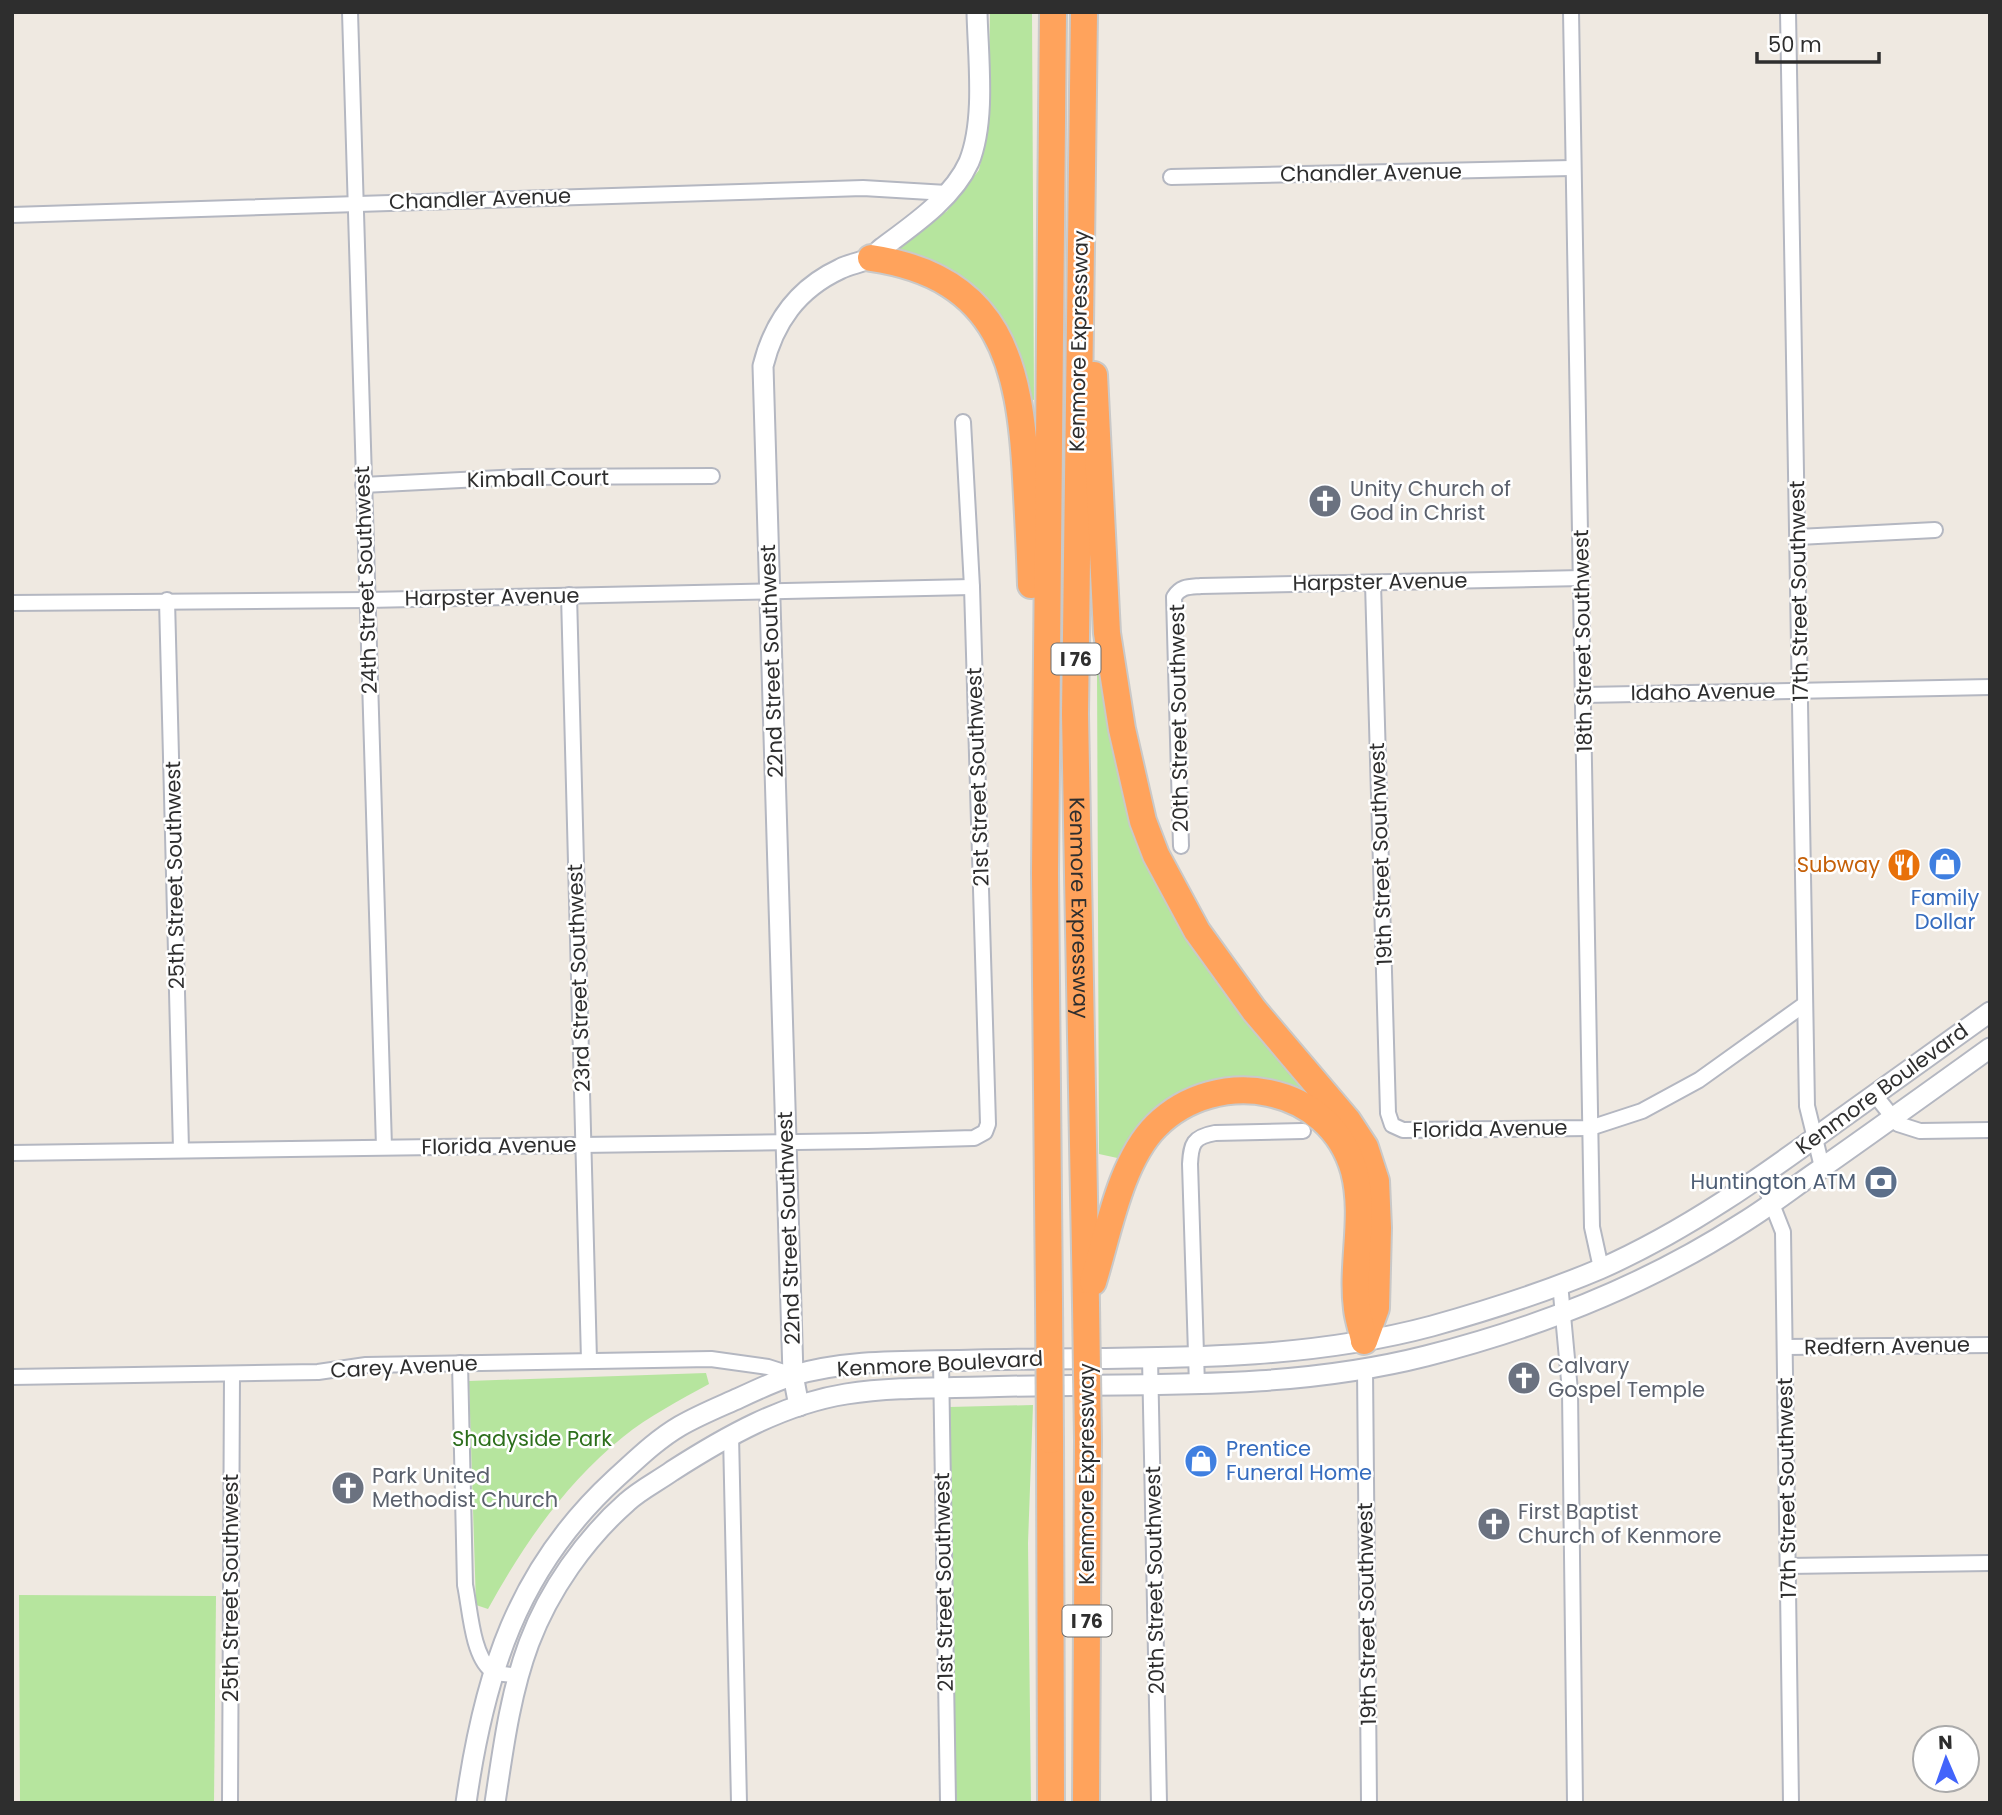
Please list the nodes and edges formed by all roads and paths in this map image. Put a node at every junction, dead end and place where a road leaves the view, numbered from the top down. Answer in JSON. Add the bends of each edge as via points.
{"nodes":[{"id":1,"x":350,"y":12,"type":"edge"},
{"id":2,"x":977,"y":12,"type":"edge"},
{"id":3,"x":1571,"y":12,"type":"edge"},
{"id":4,"x":1788,"y":12,"type":"edge"},
{"id":5,"x":1084,"y":13,"type":"edge"},
{"id":6,"x":1053,"y":14,"type":"edge"},
{"id":7,"x":1572,"y":168,"type":"junction"},
{"id":8,"x":1171,"y":177,"type":"dead end"},
{"id":9,"x":1081,"y":188,"type":"junction"},
{"id":10,"x":947,"y":192,"type":"junction"},
{"id":11,"x":354,"y":203,"type":"junction"},
{"id":12,"x":12,"y":215,"type":"edge"},
{"id":13,"x":871,"y":258,"type":"junction"},
{"id":14,"x":963,"y":422,"type":"dead end"},
{"id":15,"x":712,"y":476,"type":"dead end"},
{"id":16,"x":363,"y":485,"type":"junction"},
{"id":17,"x":1935,"y":530,"type":"dead end"},
{"id":18,"x":1798,"y":537,"type":"junction"},
{"id":19,"x":1582,"y":578,"type":"junction"},
{"id":20,"x":1373,"y":583,"type":"junction"},
{"id":21,"x":972,"y":587,"type":"junction"},
{"id":22,"x":1178,"y":590,"type":"joint"},
{"id":23,"x":771,"y":592,"type":"junction"},
{"id":24,"x":569,"y":595,"type":"junction"},
{"id":25,"x":167,"y":600,"type":"junction"},
{"id":26,"x":367,"y":600,"type":"junction"},
{"id":27,"x":12,"y":603,"type":"edge"},
{"id":28,"x":1990,"y":687,"type":"edge"},
{"id":29,"x":1801,"y":691,"type":"junction"},
{"id":30,"x":1584,"y":695,"type":"junction"},
{"id":31,"x":1181,"y":846,"type":"dead end"},
{"id":32,"x":1045,"y":873,"type":"junction"},
{"id":33,"x":1805,"y":1004,"type":"junction"},
{"id":34,"x":1990,"y":1012,"type":"edge"},
{"id":35,"x":1990,"y":1048,"type":"edge"},
{"id":36,"x":1875,"y":1095,"type":"junction"},
{"id":37,"x":1893,"y":1118,"type":"junction"},
{"id":38,"x":1392,"y":1125,"type":"joint"},
{"id":39,"x":1590,"y":1128,"type":"junction"},
{"id":40,"x":1990,"y":1130,"type":"edge"},
{"id":41,"x":1303,"y":1131,"type":"dead end"},
{"id":42,"x":985,"y":1132,"type":"joint"},
{"id":43,"x":1814,"y":1139,"type":"junction"},
{"id":44,"x":786,"y":1141,"type":"junction"},
{"id":45,"x":584,"y":1145,"type":"junction"},
{"id":46,"x":384,"y":1147,"type":"junction"},
{"id":47,"x":181,"y":1149,"type":"junction"},
{"id":48,"x":12,"y":1153,"type":"edge"},
{"id":49,"x":1822,"y":1167,"type":"junction"},
{"id":50,"x":1761,"y":1176,"type":"junction"},
{"id":51,"x":1772,"y":1203,"type":"junction"},
{"id":52,"x":1601,"y":1268,"type":"junction"},
{"id":53,"x":1560,"y":1283,"type":"junction"},
{"id":54,"x":1086,"y":1305,"type":"junction"},
{"id":55,"x":1563,"y":1311,"type":"junction"},
{"id":56,"x":1364,"y":1342,"type":"junction"},
{"id":57,"x":1990,"y":1345,"type":"edge"},
{"id":58,"x":1784,"y":1347,"type":"junction"},
{"id":59,"x":1195,"y":1357,"type":"junction"},
{"id":60,"x":1150,"y":1358,"type":"junction"},
{"id":61,"x":589,"y":1360,"type":"junction"},
{"id":62,"x":941,"y":1362,"type":"junction"},
{"id":63,"x":460,"y":1363,"type":"junction"},
{"id":64,"x":1365,"y":1369,"type":"junction"},
{"id":65,"x":232,"y":1374,"type":"junction"},
{"id":66,"x":793,"y":1375,"type":"junction"},
{"id":67,"x":12,"y":1377,"type":"edge"},
{"id":68,"x":1151,"y":1385,"type":"junction"},
{"id":69,"x":1197,"y":1385,"type":"junction"},
{"id":70,"x":941,"y":1388,"type":"junction"},
{"id":71,"x":799,"y":1406,"type":"junction"},
{"id":72,"x":732,"y":1435,"type":"junction"},
{"id":73,"x":1990,"y":1563,"type":"edge"},
{"id":74,"x":1788,"y":1566,"type":"junction"},
{"id":75,"x":493,"y":1672,"type":"junction"},
{"id":76,"x":518,"y":1676,"type":"junction"},
{"id":77,"x":230,"y":1803,"type":"edge"},
{"id":78,"x":466,"y":1803,"type":"edge"},
{"id":79,"x":495,"y":1803,"type":"edge"},
{"id":80,"x":739,"y":1803,"type":"edge"},
{"id":81,"x":948,"y":1803,"type":"edge"},
{"id":82,"x":1051,"y":1803,"type":"edge"},
{"id":83,"x":1086,"y":1803,"type":"edge"},
{"id":84,"x":1159,"y":1803,"type":"edge"},
{"id":85,"x":1368,"y":1803,"type":"edge"},
{"id":86,"x":1575,"y":1803,"type":"edge"},
{"id":87,"x":1791,"y":1803,"type":"edge"}],
"edges":[{"from":1,"to":11,"type":"street","name":"24th Street Southwest"},
{"from":2,"to":10,"type":"main road","name":"22nd Street Southwest","via":[[975,142],[968,163]]},
{"from":3,"to":7,"type":"street","name":"18th Street Southwest"},
{"from":4,"to":18,"type":"street","name":"17th Street Southwest"},
{"from":5,"to":9,"type":"highway","name":"Kenmore Expressway","number":"I 76"},
{"from":6,"to":32,"type":"highway","name":"Kenmore Expressway","number":"I 76"},
{"from":7,"to":8,"type":"street","name":"Chandler Avenue"},
{"from":7,"to":19,"type":"street","name":"18th Street Southwest"},
{"from":9,"to":54,"type":"highway","name":"Kenmore Expressway","number":"I 76","via":[[1075,714]]},
{"from":9,"to":56,"type":"highway","via":[[1107,633],[1133,785],[1156,855],[1197,931],[1254,1010],[1365,1147],[1376,1181],[1378,1228],[1376,1308]]},
{"from":10,"to":11,"type":"street","name":"Chandler Avenue","via":[[863,188]]},
{"from":10,"to":13,"type":"main road","name":"22nd Street Southwest"},
{"from":11,"to":12,"type":"street","name":"Chandler Avenue"},
{"from":11,"to":16,"type":"street","name":"24th Street Southwest"},
{"from":13,"to":23,"type":"main road","name":"22nd Street Southwest","via":[[842,268],[808,289],[791,304],[769,342],[763,366]]},
{"from":13,"to":32,"type":"highway","via":[[928,273],[974,303],[1003,348],[1014,385],[1023,421]]},
{"from":14,"to":21,"type":"street","name":"21st Street Southwest"},
{"from":15,"to":16,"type":"street","name":"Kimball Court","via":[[522,477]]},
{"from":16,"to":26,"type":"street","name":"24th Street Southwest"},
{"from":17,"to":18,"type":"street"},
{"from":18,"to":29,"type":"street","name":"17th Street Southwest"},
{"from":19,"to":20,"type":"street","name":"Harpster Avenue"},
{"from":19,"to":30,"type":"street","name":"18th Street Southwest"},
{"from":20,"to":22,"type":"street","name":"Harpster Avenue"},
{"from":20,"to":38,"type":"street","name":"19th Street Southwest","via":[[1388,1113]]},
{"from":21,"to":23,"type":"street","name":"Harpster Avenue"},
{"from":21,"to":42,"type":"street","name":"21st Street Southwest"},
{"from":22,"to":31,"type":"street","name":"20th Street Southwest","via":[[1174,597]]},
{"from":23,"to":24,"type":"street","name":"Harpster Avenue"},
{"from":23,"to":44,"type":"main road","name":"22nd Street Southwest"},
{"from":24,"to":26,"type":"street","name":"Harpster Avenue"},
{"from":24,"to":45,"type":"street","name":"23rd Street Southwest"},
{"from":25,"to":26,"type":"street","name":"Harpster Avenue"},
{"from":25,"to":27,"type":"street","name":"Harpster Avenue"},
{"from":25,"to":47,"type":"street","name":"25th Street Southwest"},
{"from":26,"to":46,"type":"street","name":"24th Street Southwest"},
{"from":28,"to":29,"type":"street","name":"Idaho Avenue"},
{"from":29,"to":30,"type":"street","name":"Idaho Avenue"},
{"from":29,"to":33,"type":"street","name":"17th Street Southwest"},
{"from":30,"to":39,"type":"street","name":"18th Street Southwest"},
{"from":32,"to":82,"type":"highway","name":"Kenmore Expressway","number":"I 76","bridge":true},
{"from":33,"to":39,"type":"street","name":"Florida Avenue","via":[[1699,1080],[1642,1111]]},
{"from":33,"to":43,"type":"street","name":"17th Street Southwest","via":[[1807,1106]]},
{"from":34,"to":36,"type":"main road","name":"Kenmore Boulevard"},
{"from":35,"to":37,"type":"main road","name":"Kenmore Boulevard"},
{"from":36,"to":37,"type":"street"},
{"from":36,"to":43,"type":"main road","name":"Kenmore Boulevard"},
{"from":37,"to":40,"type":"street","via":[[1920,1131]]},
{"from":37,"to":49,"type":"main road","name":"Kenmore Boulevard"},
{"from":38,"to":39,"type":"street","name":"Florida Avenue","via":[[1403,1130]]},
{"from":39,"to":52,"type":"street","name":"18th Street Southwest","via":[[1592,1227]]},
{"from":41,"to":59,"type":"street","via":[[1215,1133],[1202,1135],[1195,1142],[1190,1164]]},
{"from":42,"to":44,"type":"street","name":"Florida Avenue","via":[[974,1138]]},
{"from":43,"to":49,"type":"street","name":"17th Street Southwest"},
{"from":43,"to":50,"type":"main road","name":"Kenmore Boulevard"},
{"from":44,"to":45,"type":"street","name":"Florida Avenue"},
{"from":44,"to":66,"type":"main road","name":"22nd Street Southwest"},
{"from":45,"to":46,"type":"street","name":"Florida Avenue"},
{"from":45,"to":61,"type":"street","name":"23rd Street Southwest"},
{"from":46,"to":47,"type":"street","name":"Florida Avenue"},
{"from":47,"to":48,"type":"street","name":"Florida Avenue"},
{"from":49,"to":51,"type":"main road","name":"Kenmore Boulevard"},
{"from":50,"to":51,"type":"street","name":"17th Street Southwest"},
{"from":50,"to":52,"type":"main road","name":"Kenmore Boulevard","via":[[1698,1217]]},
{"from":51,"to":55,"type":"main road","name":"Kenmore Boulevard","via":[[1654,1273]]},
{"from":51,"to":58,"type":"street","name":"17th Street Southwest","via":[[1783,1232]]},
{"from":52,"to":53,"type":"main road","name":"Kenmore Boulevard"},
{"from":53,"to":55,"type":"street"},
{"from":53,"to":56,"type":"main road","name":"Kenmore Boulevard","via":[[1497,1307]]},
{"from":54,"to":56,"type":"highway","via":[[1124,1181],[1136,1152],[1156,1126],[1196,1099],[1255,1090],[1300,1103],[1325,1119],[1354,1170],[1359,1212],[1357,1307]]},
{"from":54,"to":83,"type":"highway","name":"Kenmore Expressway","number":"I 76","bridge":true},
{"from":55,"to":64,"type":"main road","name":"Kenmore Boulevard","via":[[1427,1355]]},
{"from":55,"to":86,"type":"street","via":[[1570,1391]]},
{"from":56,"to":59,"type":"main road","name":"Kenmore Boulevard","via":[[1316,1350]]},
{"from":56,"to":64,"type":"main road","name":"19th Street Southwest"},
{"from":57,"to":58,"type":"street","name":"Redfern Avenue"},
{"from":58,"to":74,"type":"street","name":"17th Street Southwest"},
{"from":59,"to":60,"type":"main road","name":"Kenmore Boulevard"},
{"from":59,"to":69,"type":"street"},
{"from":60,"to":62,"type":"main road","name":"Kenmore Boulevard"},
{"from":60,"to":68,"type":"street","name":"20th Street Southwest"},
{"from":61,"to":63,"type":"street","name":"Carey Avenue"},
{"from":61,"to":66,"type":"street","name":"Carey Avenue","via":[[711,1359]]},
{"from":62,"to":66,"type":"main road","name":"Kenmore Boulevard","via":[[872,1364]]},
{"from":62,"to":70,"type":"street","name":"21st Street Southwest"},
{"from":63,"to":65,"type":"street","name":"Carey Avenue"},
{"from":63,"to":75,"type":"street","via":[[465,1585],[475,1639]]},
{"from":64,"to":69,"type":"main road","name":"Kenmore Boulevard"},
{"from":64,"to":85,"type":"street","name":"19th Street Southwest"},
{"from":65,"to":67,"type":"street","name":"Carey Avenue"},
{"from":65,"to":77,"type":"street","name":"25th Street Southwest"},
{"from":66,"to":71,"type":"main road","name":"22nd Street Southwest"},
{"from":66,"to":75,"type":"main road","name":"Kenmore Boulevard","via":[[676,1428],[595,1497],[568,1527],[527,1588]]},
{"from":68,"to":69,"type":"main road","name":"Kenmore Boulevard"},
{"from":68,"to":70,"type":"main road","name":"Kenmore Boulevard"},
{"from":68,"to":84,"type":"street","name":"20th Street Southwest"},
{"from":70,"to":71,"type":"main road","name":"Kenmore Boulevard","via":[[843,1395]]},
{"from":70,"to":81,"type":"street","name":"21st Street Southwest"},
{"from":71,"to":72,"type":"main road","name":"Kenmore Boulevard"},
{"from":72,"to":76,"type":"main road","name":"Kenmore Boulevard","via":[[629,1500],[604,1525],[539,1619]]},
{"from":72,"to":80,"type":"street"},
{"from":73,"to":74,"type":"street"},
{"from":74,"to":87,"type":"street","name":"17th Street Southwest"},
{"from":75,"to":76,"type":"street"},
{"from":75,"to":78,"type":"main road","name":"Kenmore Boulevard"},
{"from":76,"to":79,"type":"main road","name":"Kenmore Boulevard"}]}
